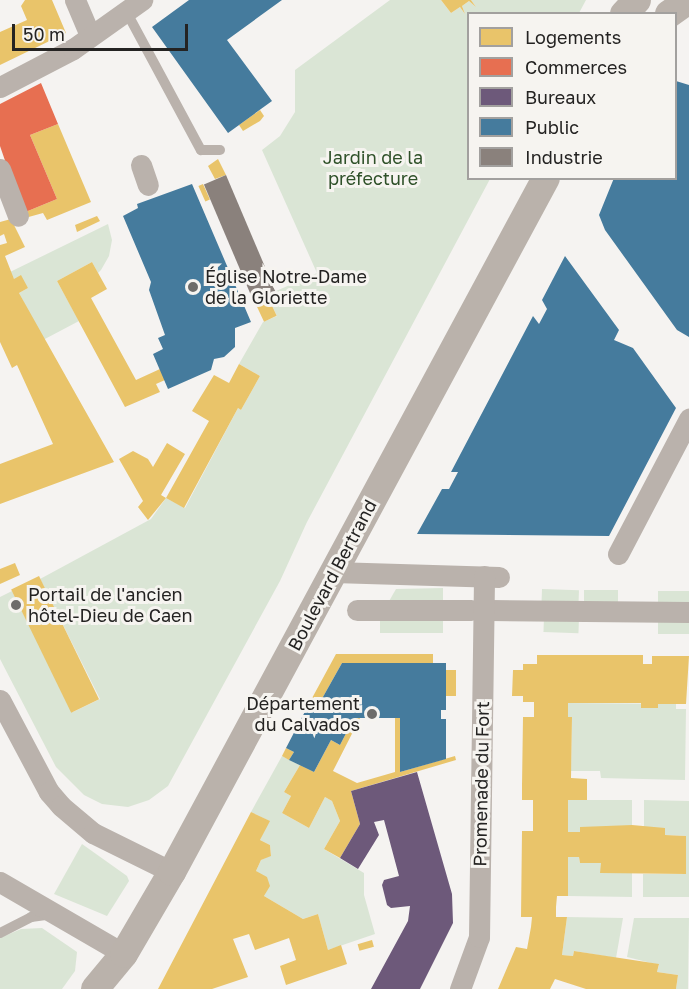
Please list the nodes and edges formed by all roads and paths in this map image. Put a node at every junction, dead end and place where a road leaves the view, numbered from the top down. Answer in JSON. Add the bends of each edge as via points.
{"nodes":[{"id":1,"x":75,"y":0,"type":"edge"},
{"id":2,"x":637,"y":0,"type":"edge"},
{"id":3,"x":134,"y":6,"type":"edge"},
{"id":4,"x":626,"y":12,"type":"edge"},
{"id":5,"x":90,"y":36,"type":"junction"},
{"id":6,"x":0,"y":87,"type":"edge"},
{"id":7,"x":220,"y":150,"type":"dead end"},
{"id":8,"x":141,"y":165,"type":"dead end"},
{"id":9,"x":0,"y":169,"type":"edge"},
{"id":10,"x":545,"y":180,"type":"edge"},
{"id":11,"x":148,"y":185,"type":"dead end"},
{"id":12,"x":18,"y":216,"type":"dead end"},
{"id":13,"x":689,"y":419,"type":"edge"},
{"id":14,"x":618,"y":554,"type":"dead end"},
{"id":15,"x":333,"y":572,"type":"junction"},
{"id":16,"x":357,"y":609,"type":"dead end"},
{"id":17,"x":689,"y":612,"type":"edge"},
{"id":18,"x":0,"y":700,"type":"edge"},
{"id":19,"x":172,"y":872,"type":"junction"},
{"id":20,"x":0,"y":882,"type":"edge"},
{"id":21,"x":53,"y":914,"type":"junction"},
{"id":22,"x":0,"y":933,"type":"edge"},
{"id":23,"x":110,"y":976,"type":"edge"},
{"id":24,"x":460,"y":989,"type":"edge"}],
"edges":[{"from":1,"to":5,"type":"street"},
{"from":2,"to":4,"type":"main road"},
{"from":3,"to":5,"type":"street"},
{"from":3,"to":7,"type":"lane","via":[[201,150]]},
{"from":5,"to":6,"type":"street"},
{"from":8,"to":11,"type":"street"},
{"from":9,"to":12,"type":"street","via":[[6,194]]},
{"from":10,"to":15,"type":"main road","name":"Boulevard Bertrand"},
{"from":13,"to":14,"type":"street"},
{"from":15,"to":19,"type":"main road","name":"Boulevard Bertrand"},
{"from":15,"to":24,"type":"street","name":"Promenade du Fort","via":[[492,576],[479,937]]},
{"from":16,"to":17,"type":"street"},
{"from":18,"to":19,"type":"street","via":[[49,792],[61,806],[93,833]]},
{"from":19,"to":23,"type":"main road","name":"Boulevard Bertrand"},
{"from":20,"to":21,"type":"street"},
{"from":21,"to":22,"type":"lane","via":[[31,917]]},
{"from":21,"to":23,"type":"street"}]}
